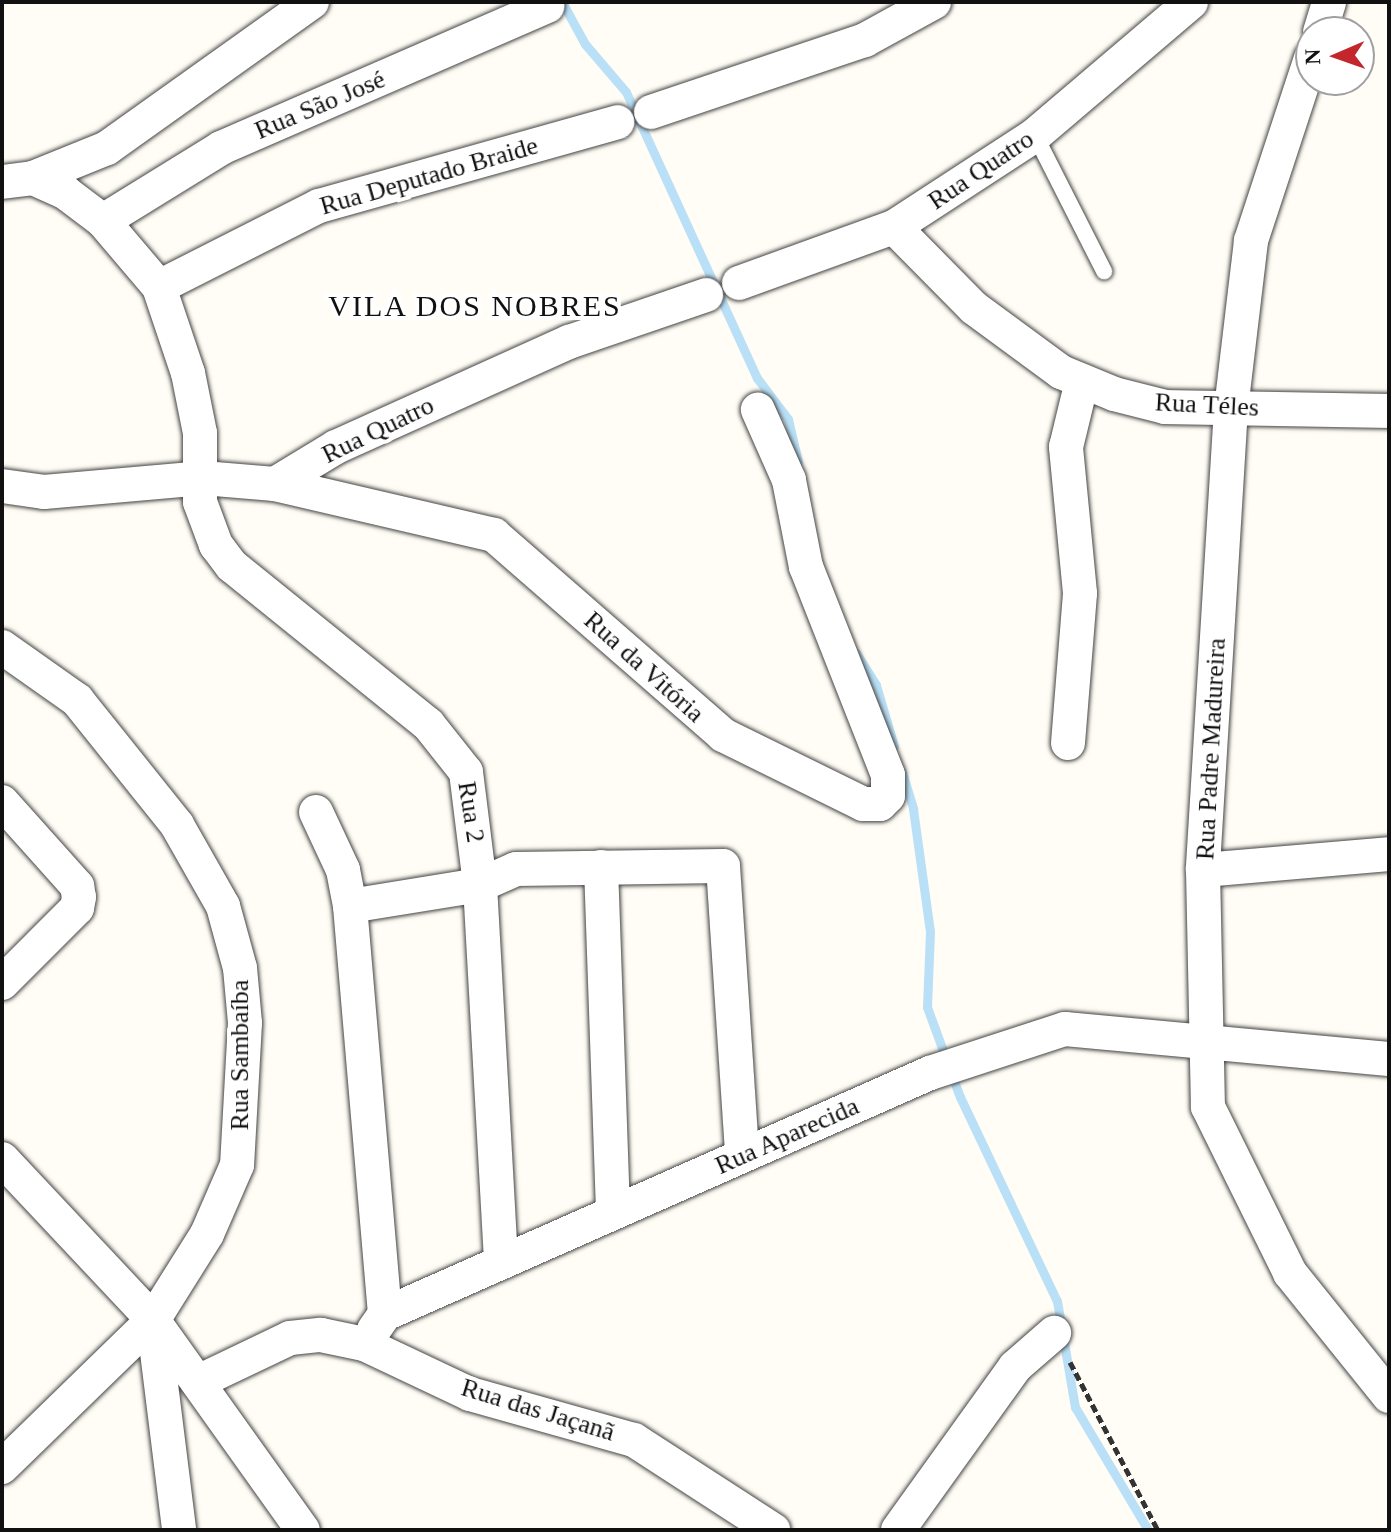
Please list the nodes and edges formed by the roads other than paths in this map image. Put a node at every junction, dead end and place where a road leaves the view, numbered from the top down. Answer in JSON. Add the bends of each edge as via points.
{"nodes":[{"id":1,"x":312,"y":2,"type":"edge"},
{"id":2,"x":934,"y":2,"type":"edge"},
{"id":3,"x":1191,"y":2,"type":"edge"},
{"id":4,"x":547,"y":6,"type":"dead end"},
{"id":5,"x":1299,"y":96,"type":"edge"},
{"id":6,"x":651,"y":112,"type":"dead end"},
{"id":7,"x":617,"y":122,"type":"dead end"},
{"id":8,"x":1035,"y":135,"type":"junction"},
{"id":9,"x":17,"y":180,"type":"edge"},
{"id":10,"x":103,"y":221,"type":"junction"},
{"id":11,"x":894,"y":227,"type":"junction"},
{"id":12,"x":1104,"y":271,"type":"dead end"},
{"id":13,"x":739,"y":283,"type":"dead end"},
{"id":14,"x":159,"y":287,"type":"junction"},
{"id":15,"x":706,"y":295,"type":"dead end"},
{"id":16,"x":1082,"y":381,"type":"junction"},
{"id":17,"x":1231,"y":408,"type":"junction"},
{"id":18,"x":758,"y":410,"type":"dead end"},
{"id":19,"x":1389,"y":411,"type":"edge"},
{"id":20,"x":203,"y":478,"type":"junction"},
{"id":21,"x":275,"y":484,"type":"junction"},
{"id":22,"x":2,"y":486,"type":"edge"},
{"id":23,"x":2,"y":647,"type":"edge"},
{"id":24,"x":1068,"y":743,"type":"dead end"},
{"id":25,"x":2,"y":802,"type":"edge"},
{"id":26,"x":316,"y":812,"type":"dead end"},
{"id":27,"x":1389,"y":854,"type":"edge"},
{"id":28,"x":601,"y":867,"type":"junction"},
{"id":29,"x":1203,"y":870,"type":"junction"},
{"id":30,"x":480,"y":885,"type":"junction"},
{"id":31,"x":350,"y":906,"type":"junction"},
{"id":32,"x":2,"y":983,"type":"edge"},
{"id":33,"x":1205,"y":1044,"type":"junction"},
{"id":34,"x":1389,"y":1059,"type":"edge"},
{"id":35,"x":742,"y":1155,"type":"junction"},
{"id":36,"x":2,"y":1159,"type":"edge"},
{"id":37,"x":613,"y":1212,"type":"junction"},
{"id":38,"x":501,"y":1262,"type":"junction"},
{"id":39,"x":385,"y":1314,"type":"junction"},
{"id":40,"x":153,"y":1320,"type":"junction"},
{"id":41,"x":1054,"y":1333,"type":"road end"},
{"id":42,"x":364,"y":1344,"type":"junction"},
{"id":43,"x":200,"y":1381,"type":"junction"},
{"id":44,"x":1389,"y":1396,"type":"edge"},
{"id":45,"x":2,"y":1467,"type":"edge"},
{"id":46,"x":179,"y":1530,"type":"edge"},
{"id":47,"x":303,"y":1530,"type":"edge"},
{"id":48,"x":773,"y":1530,"type":"edge"},
{"id":49,"x":898,"y":1530,"type":"edge"}],
"edges":[{"from":1,"to":9,"type":"street","via":[[107,148]]},
{"from":2,"to":6,"type":"street","via":[[865,40]]},
{"from":3,"to":8,"type":"street","name":"Rua Quatro"},
{"from":4,"to":10,"type":"street","name":"Rua São José","via":[[221,148]]},
{"from":5,"to":17,"type":"street","name":"Rua Padre Madureira","via":[[1251,241]]},
{"from":7,"to":14,"type":"street","name":"Rua Deputado Braide","via":[[319,206]]},
{"from":8,"to":11,"type":"street","name":"Rua Quatro"},
{"from":8,"to":12,"type":"lane"},
{"from":9,"to":10,"type":"street"},
{"from":10,"to":14,"type":"street"},
{"from":11,"to":13,"type":"street","name":"Rua Quatro"},
{"from":11,"to":16,"type":"street","name":"Rua Téles","via":[[974,308]]},
{"from":14,"to":20,"type":"street","name":"Rua 2","via":[[188,373]]},
{"from":15,"to":21,"type":"street","name":"Rua Quatro","via":[[569,342],[336,447]]},
{"from":16,"to":17,"type":"street","name":"Rua Téles","via":[[1165,407]]},
{"from":16,"to":24,"type":"street","via":[[1066,447],[1080,593]]},
{"from":17,"to":19,"type":"street","name":"Rua Téles"},
{"from":17,"to":29,"type":"street","name":"Rua Padre Madureira"},
{"from":18,"to":21,"type":"street","name":"Rua da Vitória","via":[[789,480],[806,567],[888,775],[888,796],[880,804],[863,804],[723,735],[494,535]]},
{"from":20,"to":21,"type":"street","name":"Rua da Vitória"},
{"from":20,"to":22,"type":"street","name":"Rua da Vitória","via":[[44,492]]},
{"from":20,"to":30,"type":"street","name":"Rua 2","via":[[206,526],[232,566],[450,746],[466,772]]},
{"from":23,"to":40,"type":"street","name":"Rua Sambaíba","via":[[77,700],[148,783],[203,866],[240,968],[245,1023],[237,1165],[207,1234]]},
{"from":25,"to":32,"type":"street","via":[[77,886],[77,908]]},
{"from":26,"to":31,"type":"street","via":[[343,870]]},
{"from":27,"to":29,"type":"street"},
{"from":28,"to":30,"type":"street","via":[[516,869]]},
{"from":28,"to":35,"type":"street","via":[[718,864],[725,872]]},
{"from":28,"to":37,"type":"street"},
{"from":29,"to":33,"type":"street","name":"Rua Padre Madureira"},
{"from":30,"to":31,"type":"street"},
{"from":30,"to":38,"type":"street","name":"Rua 2"},
{"from":31,"to":39,"type":"street"},
{"from":33,"to":34,"type":"street","name":"Rua Aparecida"},
{"from":33,"to":35,"type":"street","name":"Rua Aparecida","via":[[1065,1029],[930,1073]]},
{"from":33,"to":44,"type":"street","name":"Rua Padre Madureira","via":[[1208,1107],[1247,1194],[1290,1273]]},
{"from":35,"to":37,"type":"street","name":"Rua Aparecida"},
{"from":36,"to":40,"type":"street"},
{"from":37,"to":38,"type":"street","name":"Rua Aparecida"},
{"from":38,"to":39,"type":"street","name":"Rua Aparecida"},
{"from":39,"to":42,"type":"street"},
{"from":40,"to":43,"type":"street"},
{"from":40,"to":45,"type":"street","name":"Rua Sambaíba"},
{"from":40,"to":46,"type":"street"},
{"from":41,"to":49,"type":"street","via":[[1015,1367]]},
{"from":42,"to":43,"type":"street","name":"Rua das Jaçanã","via":[[300,1336]]},
{"from":42,"to":48,"type":"street","name":"Rua das Jaçanã","via":[[470,1394],[634,1440]]},
{"from":43,"to":47,"type":"street"}]}
